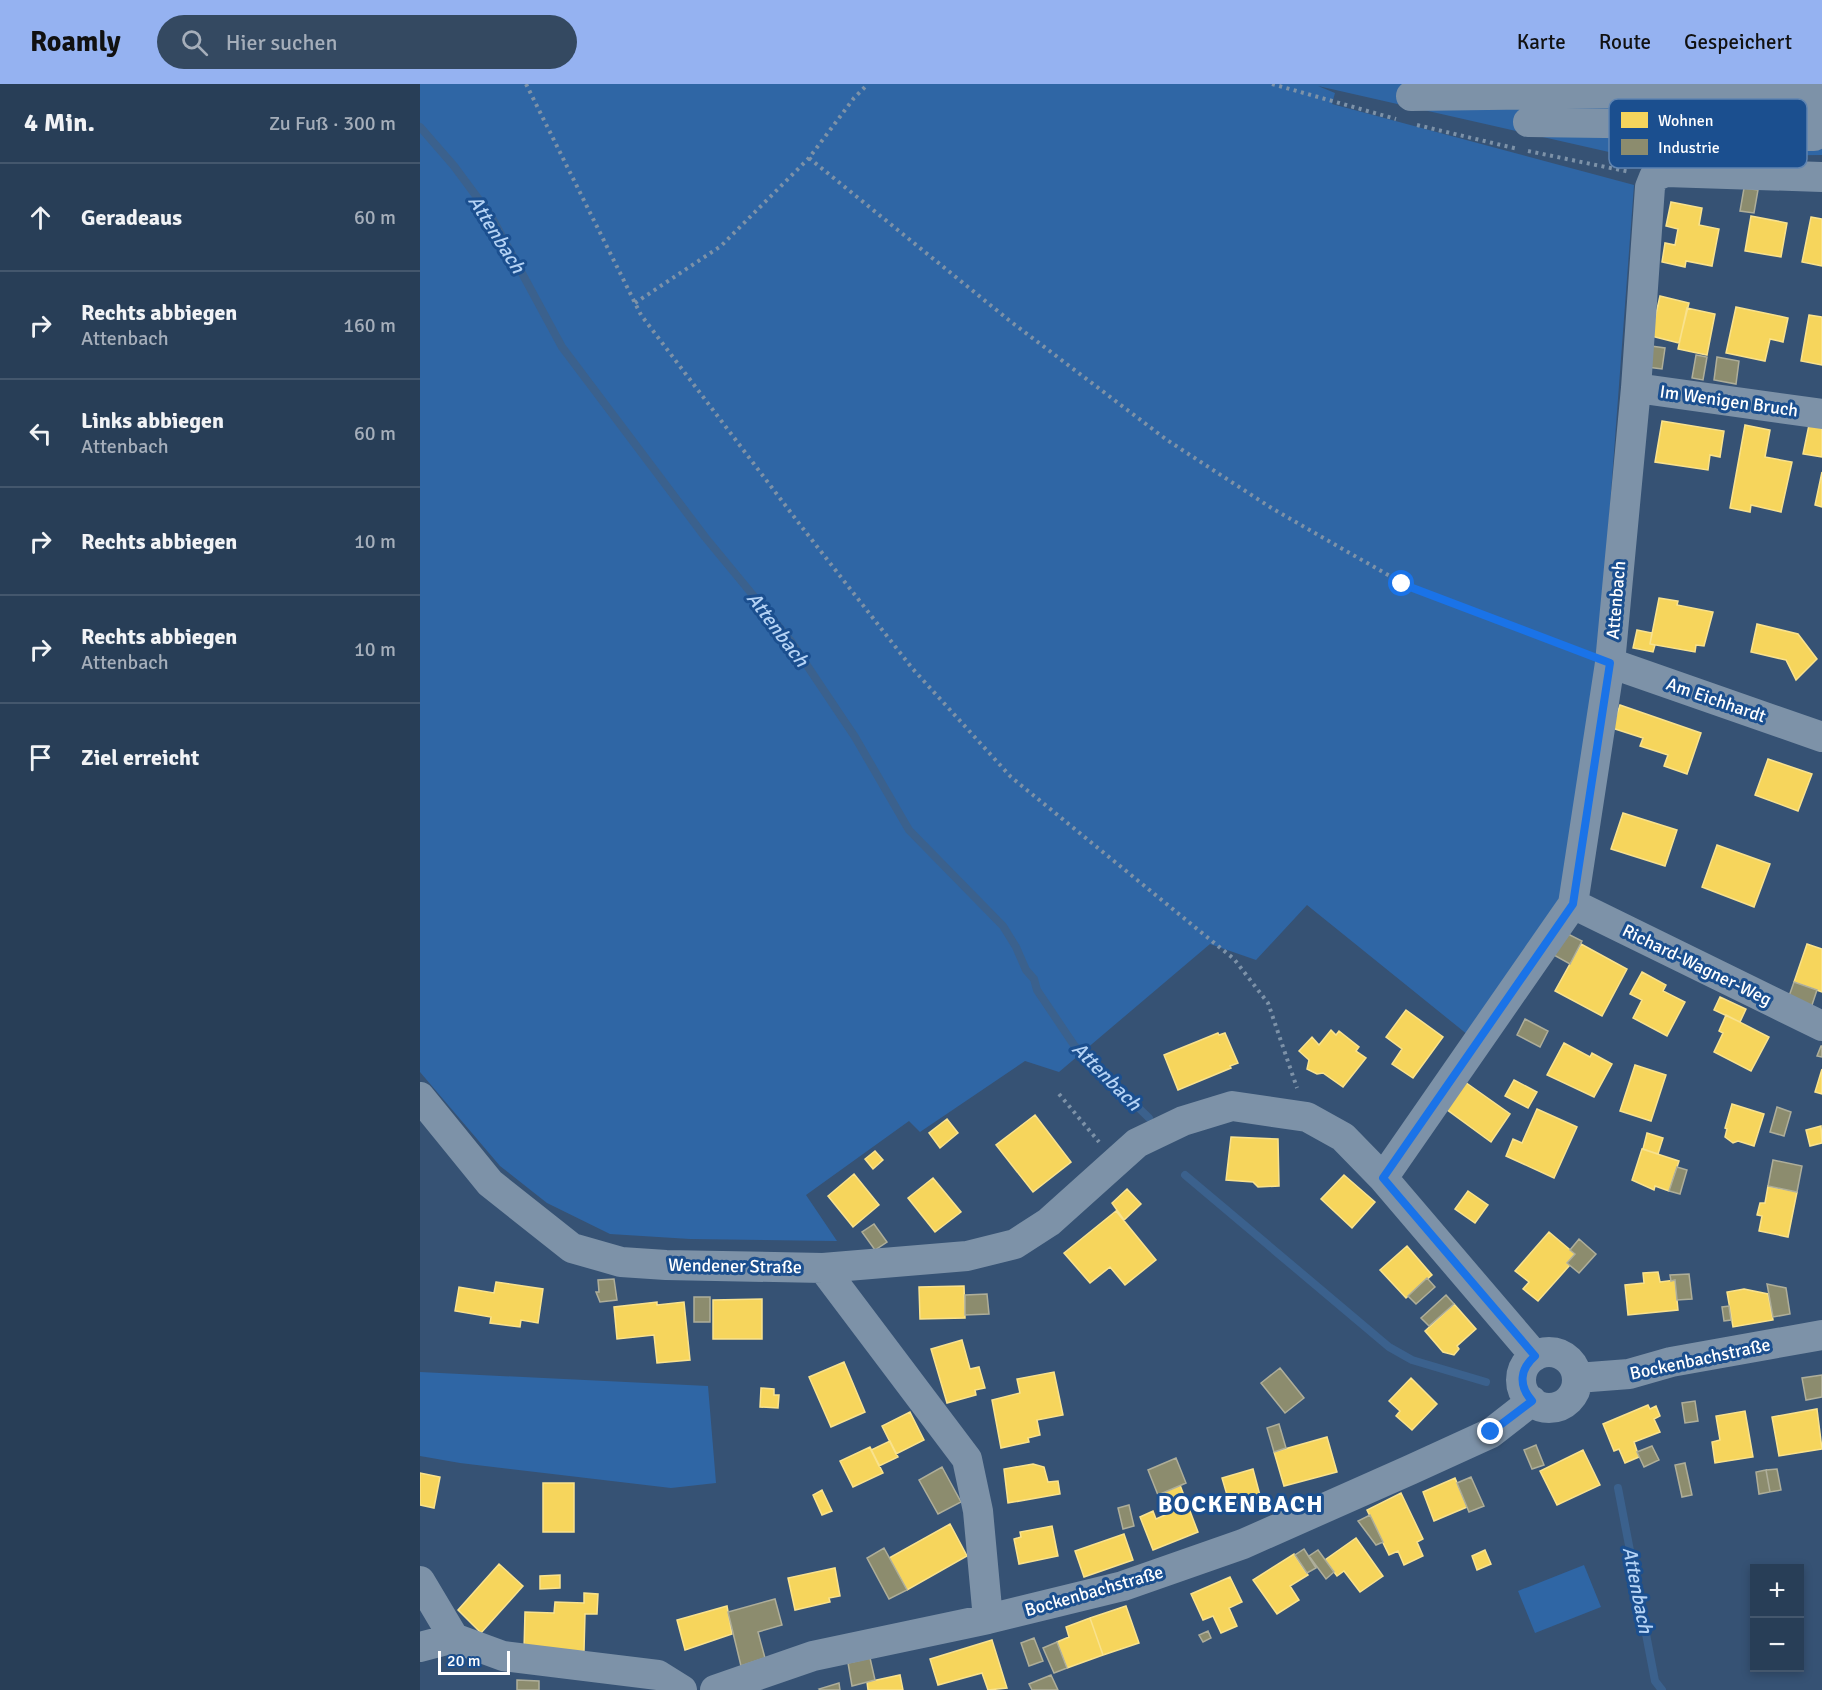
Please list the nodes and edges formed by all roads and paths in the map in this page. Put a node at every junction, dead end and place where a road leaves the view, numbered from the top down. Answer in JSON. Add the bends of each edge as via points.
{"nodes":[{"id":1,"x":526,"y":84,"type":"edge"},
{"id":2,"x":868,"y":84,"type":"edge"},
{"id":3,"x":1272,"y":84,"type":"edge"},
{"id":4,"x":1813,"y":87,"type":"edge"},
{"id":5,"x":1466,"y":90,"type":"edge"},
{"id":6,"x":1769,"y":99,"type":"edge"},
{"id":7,"x":1599,"y":102,"type":"edge"},
{"id":8,"x":1410,"y":114,"type":"junction"},
{"id":9,"x":1528,"y":122,"type":"dead end"},
{"id":10,"x":1807,"y":136,"type":"edge"},
{"id":11,"x":809,"y":158,"type":"junction"},
{"id":12,"x":1609,"y":168,"type":"edge"},
{"id":13,"x":1611,"y":168,"type":"edge"},
{"id":14,"x":1654,"y":177,"type":"junction"},
{"id":15,"x":1822,"y":177,"type":"edge"},
{"id":16,"x":635,"y":303,"type":"junction"},
{"id":17,"x":1636,"y":388,"type":"junction"},
{"id":18,"x":1822,"y":414,"type":"edge"},
{"id":19,"x":1610,"y":663,"type":"junction"},
{"id":20,"x":1822,"y":737,"type":"edge"},
{"id":21,"x":1573,"y":904,"type":"junction"},
{"id":22,"x":1822,"y":1026,"type":"edge"},
{"id":23,"x":1059,"y":1094,"type":"dead end"},
{"id":24,"x":420,"y":1096,"type":"edge"},
{"id":25,"x":1307,"y":1117,"type":"junction"},
{"id":26,"x":1116,"y":1162,"type":"junction"},
{"id":27,"x":1383,"y":1178,"type":"junction"},
{"id":28,"x":823,"y":1268,"type":"junction"},
{"id":29,"x":1822,"y":1335,"type":"edge"},
{"id":30,"x":1535,"y":1356,"type":"junction"},
{"id":31,"x":1577,"y":1378,"type":"junction"},
{"id":32,"x":1532,"y":1401,"type":"junction"},
{"id":33,"x":420,"y":1581,"type":"edge"},
{"id":34,"x":988,"y":1619,"type":"junction"},
{"id":35,"x":454,"y":1638,"type":"junction"},
{"id":36,"x":420,"y":1647,"type":"edge"},
{"id":37,"x":682,"y":1690,"type":"edge"},
{"id":38,"x":715,"y":1690,"type":"edge"}],
"edges":[{"from":1,"to":16,"type":"path"},
{"from":2,"to":11,"type":"path"},
{"from":3,"to":8,"type":"path"},
{"from":4,"to":6,"type":"street"},
{"from":4,"to":10,"type":"street","via":[[1814,136]]},
{"from":5,"to":7,"type":"street","via":[[1467,109]]},
{"from":5,"to":8,"type":"street"},
{"from":7,"to":9,"type":"street"},
{"from":8,"to":12,"type":"path","via":[[1459,136]]},
{"from":11,"to":16,"type":"path","via":[[721,246]]},
{"from":11,"to":19,"type":"path","via":[[1010,321],[1167,440],[1273,509],[1402,584]]},
{"from":13,"to":14,"type":"path"},
{"from":14,"to":15,"type":"street","via":[[1666,172]]},
{"from":14,"to":17,"type":"street","name":"Attenbach","via":[[1650,187]]},
{"from":16,"to":25,"type":"path","via":[[912,668],[1011,777],[1234,959],[1268,1003]]},
{"from":17,"to":18,"type":"street","name":"Im Wenigen Bruch"},
{"from":17,"to":19,"type":"street","name":"Attenbach"},
{"from":19,"to":20,"type":"street","name":"Am Eichhardt"},
{"from":19,"to":21,"type":"street","name":"Attenbach"},
{"from":21,"to":22,"type":"street","name":"Richard-Wagner-Weg"},
{"from":21,"to":27,"type":"street","name":"Attenbach"},
{"from":23,"to":26,"type":"path"},
{"from":24,"to":28,"type":"street","name":"Wendener Straße","via":[[490,1183],[572,1248],[621,1262]]},
{"from":25,"to":26,"type":"street","via":[[1232,1106],[1183,1121],[1137,1143]]},
{"from":25,"to":27,"type":"street","via":[[1343,1137]]},
{"from":26,"to":28,"type":"street","via":[[1050,1222],[1015,1244],[967,1256]]},
{"from":27,"to":30,"type":"street"},
{"from":28,"to":34,"type":"street","name":"Wendener Straße","via":[[967,1459],[978,1511]]},
{"from":29,"to":31,"type":"street","name":"Bockenbachstraße","via":[[1671,1362],[1629,1374]]},
{"from":30,"to":31,"type":"street","via":[[1544,1352],[1562,1355],[1570,1361]]},
{"from":30,"to":32,"type":"street","via":[[1522,1378],[1522,1386]]},
{"from":31,"to":32,"type":"street","via":[[1572,1396],[1564,1403],[1548,1407]]},
{"from":32,"to":34,"type":"street","name":"Bockenbachstraße","via":[[1491,1432],[1243,1544],[1123,1586]]},
{"from":33,"to":35,"type":"street"},
{"from":34,"to":38,"type":"street","name":"Bockenbachstraße","via":[[813,1656]]},
{"from":35,"to":36,"type":"street"},
{"from":35,"to":37,"type":"street","via":[[503,1656],[658,1675]]}]}
